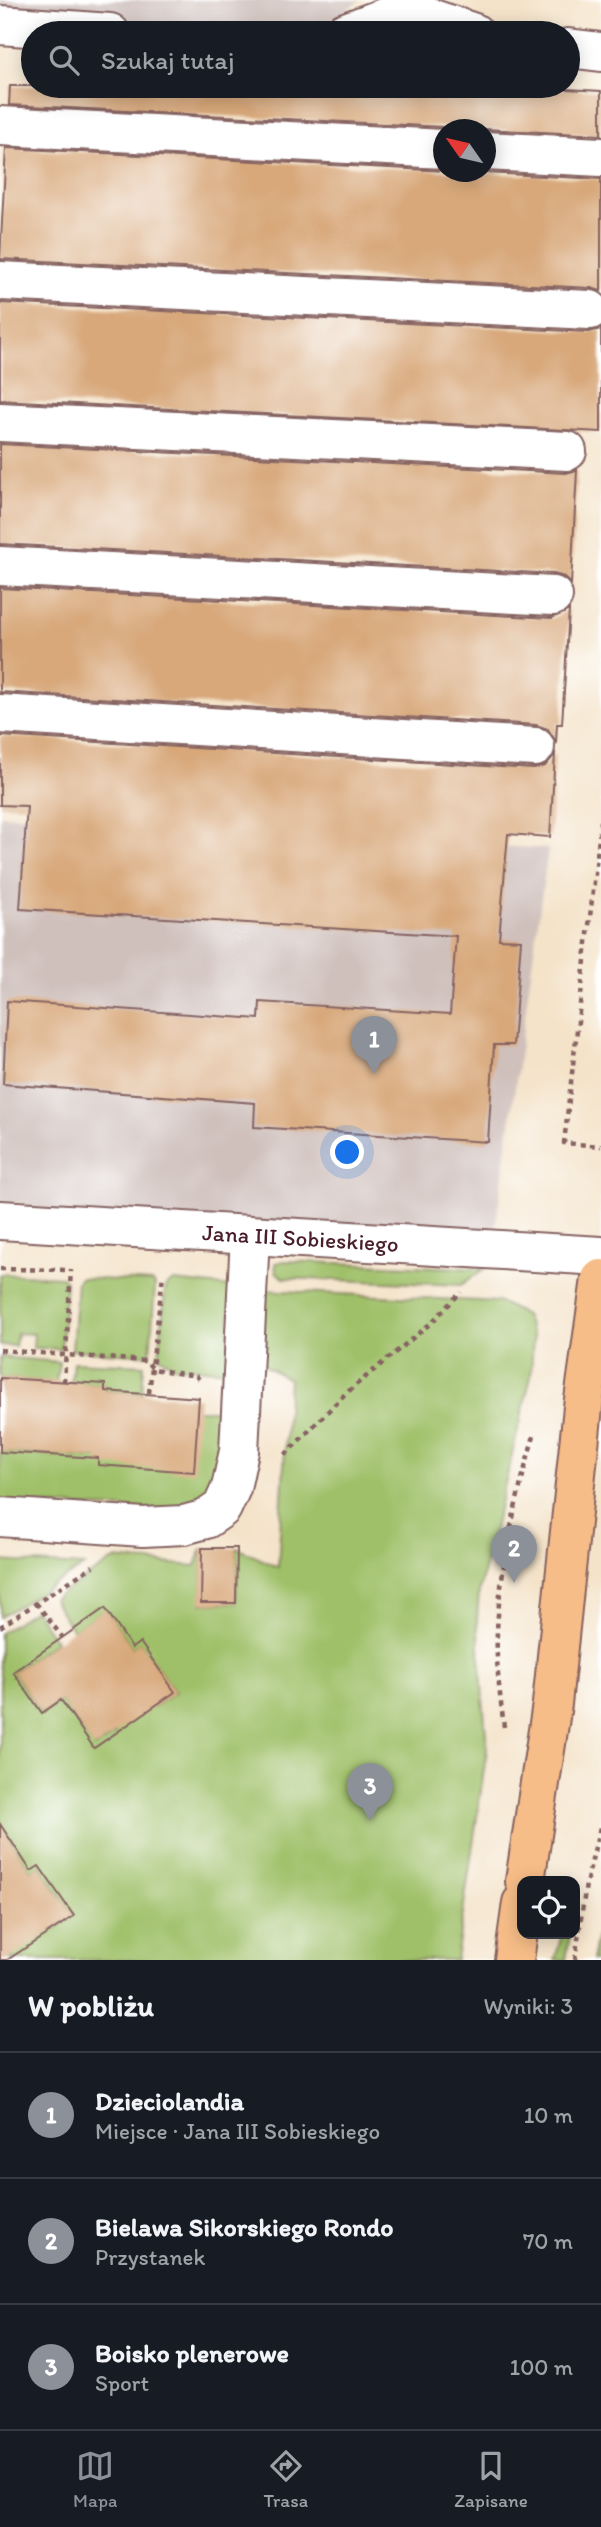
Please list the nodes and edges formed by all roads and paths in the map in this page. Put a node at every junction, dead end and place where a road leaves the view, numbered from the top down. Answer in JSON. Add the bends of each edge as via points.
{"nodes":[{"id":1,"x":404,"y":4,"type":"edge"},
{"id":2,"x":368,"y":21,"type":"edge"},
{"id":3,"x":445,"y":21,"type":"edge"},
{"id":4,"x":0,"y":25,"type":"edge"},
{"id":5,"x":21,"y":27,"type":"edge"},
{"id":6,"x":580,"y":49,"type":"edge"},
{"id":7,"x":601,"y":52,"type":"edge"},
{"id":8,"x":0,"y":126,"type":"edge"},
{"id":9,"x":433,"y":148,"type":"edge"},
{"id":10,"x":496,"y":152,"type":"edge"},
{"id":11,"x":601,"y":157,"type":"edge"},
{"id":12,"x":0,"y":281,"type":"edge"},
{"id":13,"x":590,"y":310,"type":"dead end"},
{"id":14,"x":0,"y":422,"type":"edge"},
{"id":15,"x":567,"y":451,"type":"dead end"},
{"id":16,"x":0,"y":566,"type":"edge"},
{"id":17,"x":553,"y":596,"type":"dead end"},
{"id":18,"x":0,"y":714,"type":"edge"},
{"id":19,"x":534,"y":747,"type":"dead end"},
{"id":20,"x":601,"y":821,"type":"edge"},
{"id":21,"x":601,"y":1146,"type":"edge"},
{"id":22,"x":0,"y":1220,"type":"edge"},
{"id":23,"x":250,"y":1236,"type":"junction"},
{"id":24,"x":601,"y":1256,"type":"edge"},
{"id":25,"x":0,"y":1269,"type":"edge"},
{"id":26,"x":71,"y":1270,"type":"junction"},
{"id":27,"x":84,"y":1270,"type":"dead end"},
{"id":28,"x":150,"y":1275,"type":"dead end"},
{"id":29,"x":163,"y":1275,"type":"junction"},
{"id":30,"x":176,"y":1276,"type":"dead end"},
{"id":31,"x":601,"y":1279,"type":"edge"},
{"id":32,"x":461,"y":1292,"type":"dead end"},
{"id":33,"x":0,"y":1350,"type":"edge"},
{"id":34,"x":67,"y":1355,"type":"junction"},
{"id":35,"x":153,"y":1369,"type":"junction"},
{"id":36,"x":64,"y":1382,"type":"dead end"},
{"id":37,"x":203,"y":1383,"type":"dead end"},
{"id":38,"x":149,"y":1393,"type":"dead end"},
{"id":39,"x":537,"y":1425,"type":"dead end"},
{"id":40,"x":285,"y":1455,"type":"dead end"},
{"id":41,"x":0,"y":1517,"type":"edge"},
{"id":42,"x":143,"y":1527,"type":"junction"},
{"id":43,"x":36,"y":1603,"type":"junction"},
{"id":44,"x":0,"y":1626,"type":"edge"},
{"id":45,"x":63,"y":1638,"type":"dead end"},
{"id":46,"x":504,"y":1733,"type":"dead end"},
{"id":47,"x":601,"y":1823,"type":"edge"},
{"id":48,"x":526,"y":1876,"type":"edge"},
{"id":49,"x":517,"y":1939,"type":"edge"},
{"id":50,"x":514,"y":1960,"type":"edge"},
{"id":51,"x":575,"y":1960,"type":"edge"}],
"edges":[{"from":1,"to":2,"type":"street"},
{"from":1,"to":3,"type":"street"},
{"from":4,"to":5,"type":"street"},
{"from":6,"to":7,"type":"street"},
{"from":8,"to":9,"type":"street"},
{"from":10,"to":11,"type":"street"},
{"from":12,"to":13,"type":"street"},
{"from":14,"to":15,"type":"street"},
{"from":16,"to":17,"type":"street"},
{"from":18,"to":19,"type":"street"},
{"from":20,"to":21,"type":"path","via":[[565,1143]]},
{"from":22,"to":23,"type":"street","name":"Jana III Sobieskiego"},
{"from":23,"to":24,"type":"street","name":"Jana III Sobieskiego"},
{"from":23,"to":42,"type":"street","via":[[239,1451],[231,1488],[222,1508],[206,1519]]},
{"from":25,"to":26,"type":"path"},
{"from":26,"to":27,"type":"path"},
{"from":26,"to":34,"type":"path"},
{"from":28,"to":29,"type":"path"},
{"from":29,"to":30,"type":"path"},
{"from":29,"to":35,"type":"path"},
{"from":31,"to":48,"type":"main road","via":[[552,1704]]},
{"from":32,"to":40,"type":"path","via":[[345,1394]]},
{"from":33,"to":34,"type":"path"},
{"from":34,"to":35,"type":"path","via":[[146,1361]]},
{"from":34,"to":36,"type":"path"},
{"from":35,"to":37,"type":"path","via":[[196,1376]]},
{"from":35,"to":38,"type":"path"},
{"from":39,"to":46,"type":"path","via":[[509,1539],[499,1615],[497,1657]]},
{"from":41,"to":42,"type":"street"},
{"from":42,"to":43,"type":"path","via":[[133,1539]]},
{"from":43,"to":44,"type":"path"},
{"from":43,"to":45,"type":"path"},
{"from":47,"to":51,"type":"path"},
{"from":49,"to":50,"type":"main road"}]}
